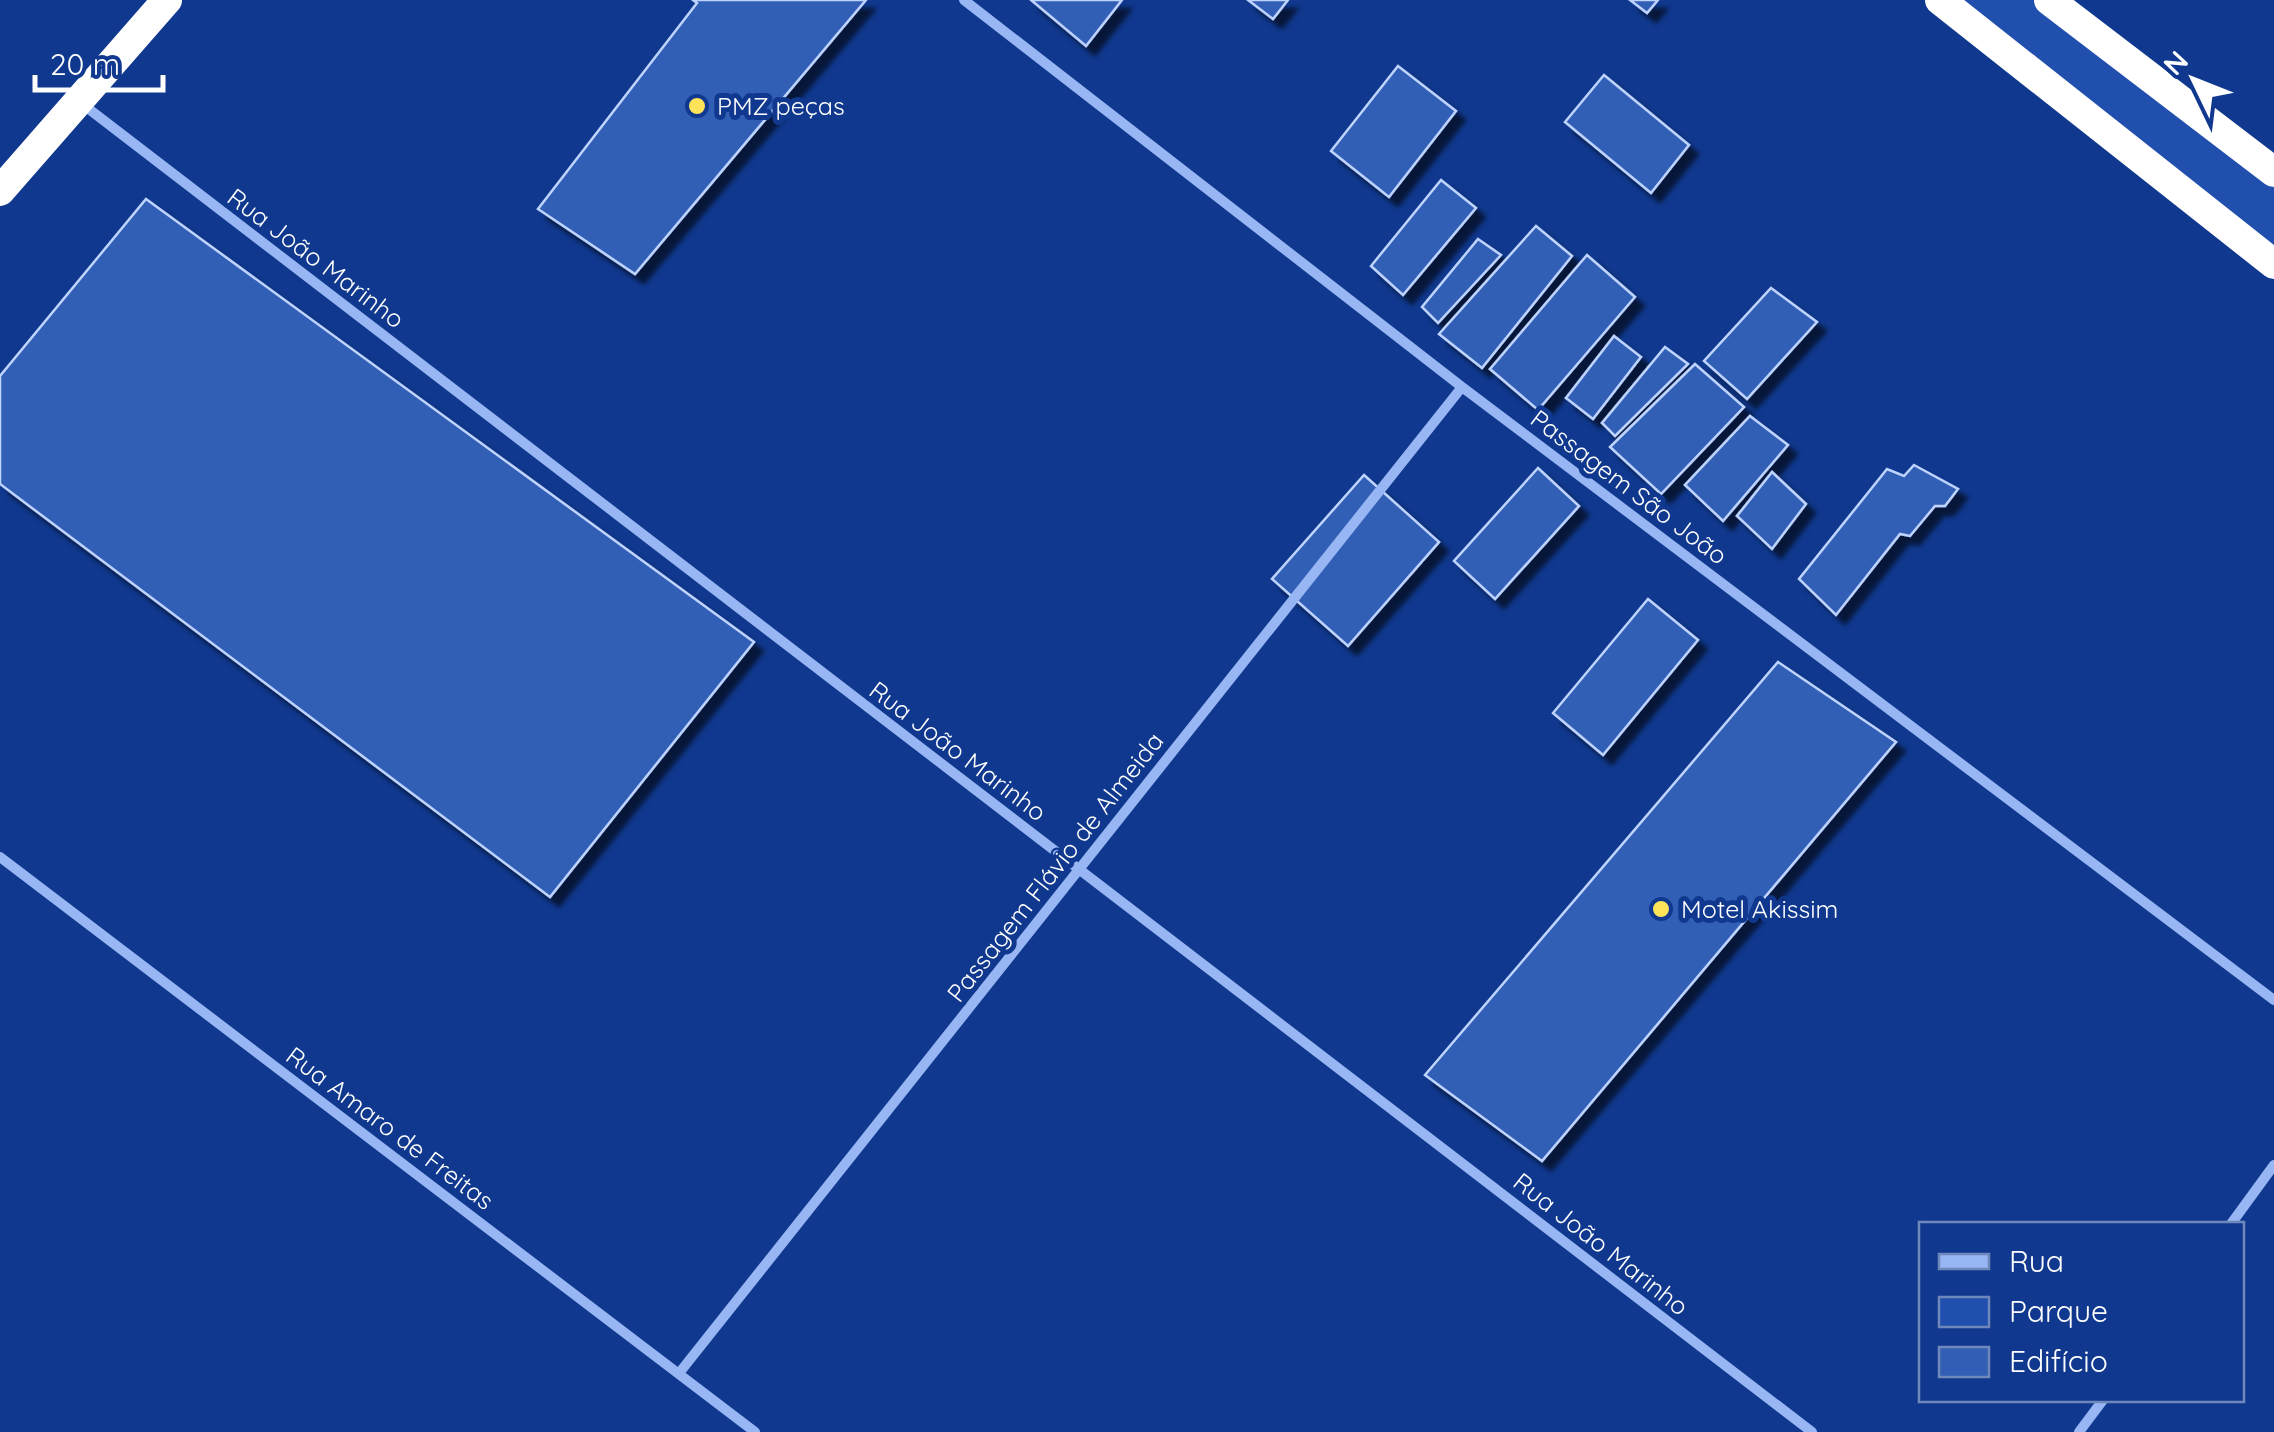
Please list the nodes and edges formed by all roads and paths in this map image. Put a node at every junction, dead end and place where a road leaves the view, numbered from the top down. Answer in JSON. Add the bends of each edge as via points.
{"nodes":[{"id":1,"x":168,"y":0,"type":"edge"},
{"id":2,"x":964,"y":0,"type":"edge"},
{"id":3,"x":1940,"y":0,"type":"edge"},
{"id":4,"x":2049,"y":0,"type":"edge"},
{"id":5,"x":80,"y":102,"type":"junction"},
{"id":6,"x":2274,"y":172,"type":"edge"},
{"id":7,"x":0,"y":191,"type":"edge"},
{"id":8,"x":2274,"y":264,"type":"edge"},
{"id":9,"x":1462,"y":386,"type":"junction"},
{"id":10,"x":0,"y":857,"type":"edge"},
{"id":11,"x":1079,"y":868,"type":"junction"},
{"id":12,"x":2274,"y":1000,"type":"edge"},
{"id":13,"x":2274,"y":1165,"type":"edge"},
{"id":14,"x":2232,"y":1222,"type":"edge"},
{"id":15,"x":680,"y":1372,"type":"junction"},
{"id":16,"x":2102,"y":1402,"type":"edge"},
{"id":17,"x":755,"y":1432,"type":"edge"},
{"id":18,"x":1812,"y":1432,"type":"edge"},
{"id":19,"x":2079,"y":1432,"type":"edge"}],
"edges":[{"from":1,"to":5,"type":"highway"},
{"from":2,"to":9,"type":"street","name":"Passagem São João"},
{"from":3,"to":8,"type":"highway"},
{"from":4,"to":6,"type":"highway"},
{"from":5,"to":7,"type":"highway"},
{"from":5,"to":11,"type":"street","name":"Rua João Marinho"},
{"from":9,"to":11,"type":"street","name":"Passagem Flávio de Almeida"},
{"from":9,"to":12,"type":"street","name":"Passagem São João"},
{"from":10,"to":15,"type":"street","name":"Rua Amaro de Freitas"},
{"from":11,"to":15,"type":"street","name":"Passagem Flávio de Almeida"},
{"from":11,"to":18,"type":"street","name":"Rua João Marinho"},
{"from":13,"to":14,"type":"street"},
{"from":15,"to":17,"type":"street","name":"Rua Amaro de Freitas"},
{"from":16,"to":19,"type":"street"}]}
